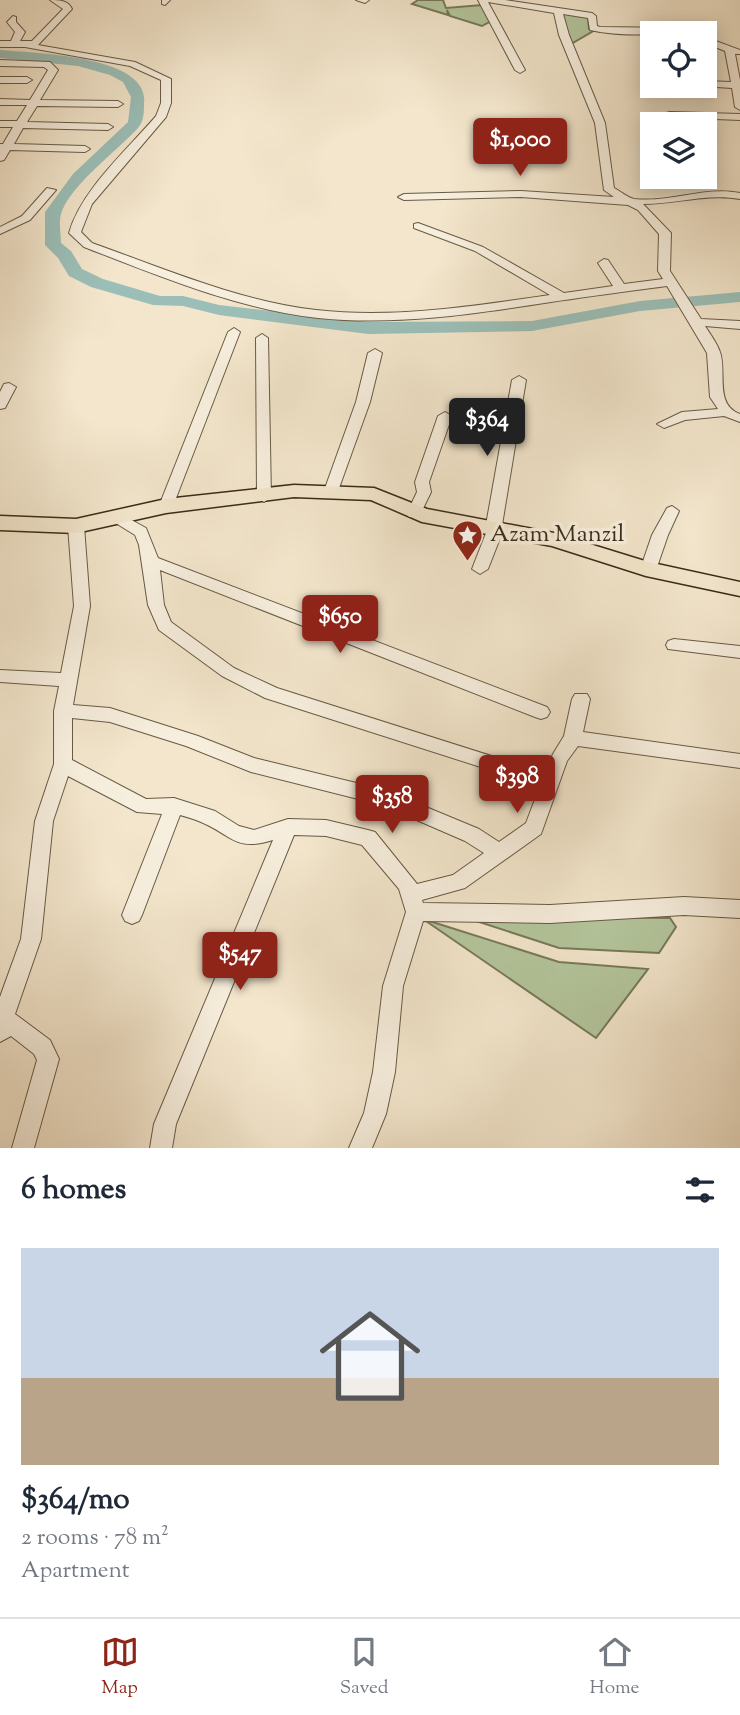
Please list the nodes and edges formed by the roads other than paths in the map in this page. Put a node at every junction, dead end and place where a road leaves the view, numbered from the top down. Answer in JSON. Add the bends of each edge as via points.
{"nodes":[{"id":1,"x":54,"y":0,"type":"edge"},
{"id":2,"x":482,"y":0,"type":"edge"},
{"id":3,"x":489,"y":0,"type":"edge"},
{"id":4,"x":558,"y":11,"type":"junction"},
{"id":5,"x":13,"y":19,"type":"dead end"},
{"id":6,"x":640,"y":32,"type":"edge"},
{"id":7,"x":0,"y":44,"type":"edge"},
{"id":8,"x":717,"y":44,"type":"edge"},
{"id":9,"x":14,"y":45,"type":"junction"},
{"id":10,"x":29,"y":46,"type":"junction"},
{"id":11,"x":735,"y":51,"type":"edge"},
{"id":12,"x":0,"y":63,"type":"edge"},
{"id":13,"x":520,"y":70,"type":"dead end"},
{"id":14,"x":0,"y":80,"type":"edge"},
{"id":15,"x":27,"y":80,"type":"dead end"},
{"id":16,"x":717,"y":84,"type":"edge"},
{"id":17,"x":737,"y":85,"type":"junction"},
{"id":18,"x":0,"y":102,"type":"edge"},
{"id":19,"x":33,"y":103,"type":"junction"},
{"id":20,"x":118,"y":104,"type":"dead end"},
{"id":21,"x":740,"y":107,"type":"edge"},
{"id":22,"x":717,"y":116,"type":"edge"},
{"id":23,"x":740,"y":117,"type":"edge"},
{"id":24,"x":0,"y":124,"type":"edge"},
{"id":25,"x":19,"y":125,"type":"junction"},
{"id":26,"x":108,"y":127,"type":"dead end"},
{"id":27,"x":3,"y":147,"type":"edge"},
{"id":28,"x":85,"y":149,"type":"dead end"},
{"id":29,"x":0,"y":158,"type":"edge"},
{"id":30,"x":51,"y":190,"type":"dead end"},
{"id":31,"x":740,"y":196,"type":"edge"},
{"id":32,"x":404,"y":197,"type":"dead end"},
{"id":33,"x":634,"y":202,"type":"junction"},
{"id":34,"x":418,"y":226,"type":"dead end"},
{"id":35,"x":0,"y":231,"type":"edge"},
{"id":36,"x":604,"y":263,"type":"dead end"},
{"id":37,"x":672,"y":284,"type":"junction"},
{"id":38,"x":621,"y":289,"type":"junction"},
{"id":39,"x":563,"y":297,"type":"junction"},
{"id":40,"x":693,"y":317,"type":"junction"},
{"id":41,"x":740,"y":325,"type":"edge"},
{"id":42,"x":234,"y":332,"type":"dead end"},
{"id":43,"x":262,"y":338,"type":"dead end"},
{"id":44,"x":375,"y":353,"type":"dead end"},
{"id":45,"x":519,"y":380,"type":"dead end"},
{"id":46,"x":9,"y":387,"type":"dead end"},
{"id":47,"x":0,"y":405,"type":"edge"},
{"id":48,"x":734,"y":415,"type":"edge"},
{"id":49,"x":445,"y":416,"type":"dead end"},
{"id":50,"x":664,"y":424,"type":"dead end"},
{"id":51,"x":331,"y":491,"type":"junction"},
{"id":52,"x":264,"y":497,"type":"junction"},
{"id":53,"x":166,"y":506,"type":"junction"},
{"id":54,"x":673,"y":511,"type":"dead end"},
{"id":55,"x":414,"y":513,"type":"junction"},
{"id":56,"x":119,"y":519,"type":"junction"},
{"id":57,"x":0,"y":523,"type":"edge"},
{"id":58,"x":76,"y":526,"type":"junction"},
{"id":59,"x":496,"y":528,"type":"junction"},
{"id":60,"x":151,"y":561,"type":"junction"},
{"id":61,"x":480,"y":569,"type":"dead end"},
{"id":62,"x":648,"y":570,"type":"junction"},
{"id":63,"x":740,"y":589,"type":"edge"},
{"id":64,"x":674,"y":645,"type":"dead end"},
{"id":65,"x":740,"y":652,"type":"edge"},
{"id":66,"x":0,"y":676,"type":"edge"},
{"id":67,"x":68,"y":680,"type":"junction"},
{"id":68,"x":581,"y":699,"type":"dead end"},
{"id":69,"x":63,"y":710,"type":"junction"},
{"id":70,"x":541,"y":712,"type":"dead end"},
{"id":71,"x":573,"y":738,"type":"junction"},
{"id":72,"x":740,"y":761,"type":"edge"},
{"id":73,"x":63,"y":764,"type":"junction"},
{"id":74,"x":551,"y":782,"type":"junction"},
{"id":75,"x":174,"y":806,"type":"junction"},
{"id":76,"x":288,"y":827,"type":"junction"},
{"id":77,"x":499,"y":852,"type":"junction"},
{"id":78,"x":414,"y":903,"type":"junction"},
{"id":79,"x":740,"y":909,"type":"edge"},
{"id":80,"x":132,"y":915,"type":"dead end"},
{"id":81,"x":0,"y":1029,"type":"edge"},
{"id":82,"x":23,"y":1148,"type":"edge"},
{"id":83,"x":161,"y":1148,"type":"edge"},
{"id":84,"x":360,"y":1148,"type":"edge"}],
"edges":[{"from":1,"to":10,"type":"street","via":[[68,9]]},
{"from":2,"to":13,"type":"street"},
{"from":3,"to":4,"type":"street"},
{"from":4,"to":6,"type":"street","via":[[593,16],[593,28]]},
{"from":4,"to":33,"type":"street","via":[[600,123],[609,190]]},
{"from":5,"to":9,"type":"street","via":[[20,32]]},
{"from":7,"to":9,"type":"street"},
{"from":8,"to":11,"type":"street"},
{"from":9,"to":10,"type":"street"},
{"from":10,"to":39,"type":"street","via":[[132,64],[166,79],[161,117],[79,218],[75,233],[88,245],[267,305],[317,314],[427,316]]},
{"from":11,"to":17,"type":"street"},
{"from":12,"to":19,"type":"street","via":[[47,64],[52,68]]},
{"from":14,"to":15,"type":"street"},
{"from":16,"to":17,"type":"street"},
{"from":17,"to":21,"type":"street"},
{"from":18,"to":19,"type":"street"},
{"from":19,"to":20,"type":"street"},
{"from":19,"to":25,"type":"street"},
{"from":22,"to":23,"type":"street"},
{"from":24,"to":25,"type":"street"},
{"from":25,"to":26,"type":"street"},
{"from":25,"to":27,"type":"street"},
{"from":27,"to":28,"type":"street"},
{"from":27,"to":29,"type":"street"},
{"from":30,"to":35,"type":"street","via":[[26,218]]},
{"from":31,"to":33,"type":"street","via":[[704,192],[667,201]]},
{"from":32,"to":33,"type":"street","via":[[521,194]]},
{"from":33,"to":37,"type":"street","via":[[665,233],[664,271]]},
{"from":34,"to":39,"type":"street","via":[[479,249]]},
{"from":36,"to":38,"type":"street"},
{"from":37,"to":38,"type":"street"},
{"from":37,"to":40,"type":"street"},
{"from":38,"to":39,"type":"street"},
{"from":40,"to":41,"type":"street"},
{"from":40,"to":48,"type":"street","via":[[714,353],[717,397]]},
{"from":42,"to":53,"type":"street"},
{"from":43,"to":52,"type":"street"},
{"from":44,"to":51,"type":"street"},
{"from":45,"to":59,"type":"street"},
{"from":46,"to":47,"type":"street"},
{"from":48,"to":50,"type":"street","via":[[682,416]]},
{"from":49,"to":55,"type":"street"},
{"from":51,"to":52,"type":"main road"},
{"from":51,"to":55,"type":"main road","via":[[374,494]]},
{"from":52,"to":53,"type":"main road"},
{"from":53,"to":56,"type":"main road"},
{"from":54,"to":62,"type":"street"},
{"from":55,"to":59,"type":"main road"},
{"from":56,"to":58,"type":"main road"},
{"from":56,"to":60,"type":"street","via":[[141,533]]},
{"from":57,"to":58,"type":"main road"},
{"from":58,"to":67,"type":"street","via":[[82,606]]},
{"from":59,"to":61,"type":"street"},
{"from":59,"to":62,"type":"main road","via":[[554,540]]},
{"from":60,"to":70,"type":"street"},
{"from":60,"to":74,"type":"street","via":[[156,605],[165,626],[240,679],[271,693]]},
{"from":62,"to":63,"type":"main road"},
{"from":64,"to":65,"type":"street"},
{"from":66,"to":67,"type":"street"},
{"from":67,"to":69,"type":"street"},
{"from":68,"to":71,"type":"street"},
{"from":69,"to":73,"type":"street"},
{"from":69,"to":77,"type":"street","via":[[110,715],[251,765],[385,798],[472,835]]},
{"from":71,"to":72,"type":"street"},
{"from":71,"to":74,"type":"street"},
{"from":73,"to":75,"type":"street","via":[[144,807]]},
{"from":73,"to":81,"type":"street","via":[[44,821],[31,939]]},
{"from":74,"to":77,"type":"street","via":[[534,828]]},
{"from":75,"to":76,"type":"street","via":[[254,838]]},
{"from":75,"to":80,"type":"street"},
{"from":76,"to":78,"type":"street","via":[[326,828],[368,838],[408,885]]},
{"from":76,"to":83,"type":"street","via":[[165,1124]]},
{"from":77,"to":78,"type":"street","via":[[458,882]]},
{"from":78,"to":79,"type":"street","via":[[550,915],[684,906]]},
{"from":78,"to":84,"type":"street","via":[[393,986],[375,1114]]},
{"from":81,"to":82,"type":"street","via":[[10,1023],[42,1046],[48,1059]]}]}
